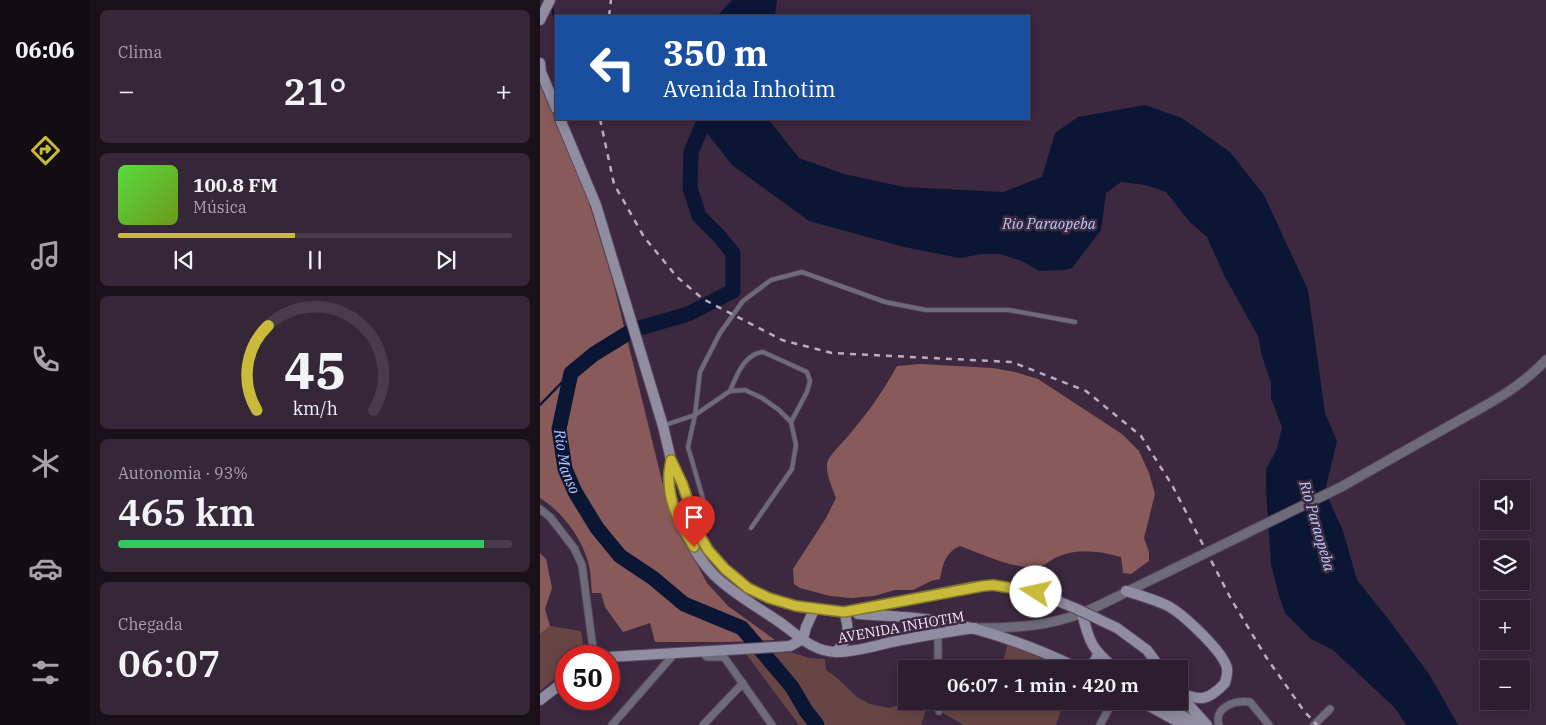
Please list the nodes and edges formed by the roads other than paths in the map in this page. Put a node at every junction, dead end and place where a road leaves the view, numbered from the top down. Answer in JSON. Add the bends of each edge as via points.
{"nodes":[{"id":1,"x":550,"y":0,"type":"edge"},
{"id":2,"x":540,"y":20,"type":"edge"},
{"id":3,"x":540,"y":63,"type":"edge"},
{"id":4,"x":555,"y":106,"type":"edge"},
{"id":5,"x":560,"y":120,"type":"edge"},
{"id":6,"x":1075,"y":322,"type":"dead end"},
{"id":7,"x":1546,"y":360,"type":"edge"},
{"id":8,"x":730,"y":391,"type":"junction"},
{"id":9,"x":695,"y":415,"type":"junction"},
{"id":10,"x":791,"y":422,"type":"junction"},
{"id":11,"x":662,"y":426,"type":"junction"},
{"id":12,"x":671,"y":460,"type":"junction"},
{"id":13,"x":540,"y":509,"type":"edge"},
{"id":14,"x":708,"y":516,"type":"dead end"},
{"id":15,"x":751,"y":528,"type":"dead end"},
{"id":16,"x":1126,"y":591,"type":"junction"},
{"id":17,"x":815,"y":608,"type":"junction"},
{"id":18,"x":844,"y":612,"type":"junction"},
{"id":19,"x":1082,"y":613,"type":"junction"},
{"id":20,"x":975,"y":628,"type":"junction"},
{"id":21,"x":938,"y":633,"type":"junction"},
{"id":22,"x":803,"y":639,"type":"junction"},
{"id":23,"x":593,"y":645,"type":"edge"},
{"id":24,"x":701,"y":651,"type":"junction"},
{"id":25,"x":836,"y":652,"type":"junction"},
{"id":26,"x":675,"y":653,"type":"junction"},
{"id":27,"x":1098,"y":655,"type":"junction"},
{"id":28,"x":620,"y":656,"type":"edge"},
{"id":29,"x":938,"y":660,"type":"edge"},
{"id":30,"x":1061,"y":660,"type":"edge"},
{"id":31,"x":1095,"y":660,"type":"edge"},
{"id":32,"x":1104,"y":660,"type":"edge"},
{"id":33,"x":1154,"y":660,"type":"edge"},
{"id":34,"x":743,"y":682,"type":"junction"},
{"id":35,"x":555,"y":688,"type":"edge"},
{"id":36,"x":1188,"y":696,"type":"edge"},
{"id":37,"x":540,"y":700,"type":"edge"},
{"id":38,"x":1188,"y":703,"type":"edge"},
{"id":39,"x":1330,"y":709,"type":"dead end"},
{"id":40,"x":1109,"y":710,"type":"edge"},
{"id":41,"x":1155,"y":710,"type":"edge"},
{"id":42,"x":1167,"y":717,"type":"edge"},
{"id":43,"x":612,"y":725,"type":"edge"},
{"id":44,"x":703,"y":725,"type":"edge"},
{"id":45,"x":772,"y":725,"type":"edge"},
{"id":46,"x":1100,"y":725,"type":"edge"},
{"id":47,"x":1184,"y":725,"type":"edge"},
{"id":48,"x":1200,"y":725,"type":"edge"},
{"id":49,"x":1207,"y":725,"type":"edge"},
{"id":50,"x":1219,"y":725,"type":"edge"},
{"id":51,"x":1270,"y":725,"type":"edge"},
{"id":52,"x":1314,"y":725,"type":"edge"}],
"edges":[{"from":1,"to":2,"type":"main road"},
{"from":3,"to":4,"type":"main road"},
{"from":5,"to":11,"type":"main road","name":"AVENIDA INHOTIM","via":[[596,205]]},
{"from":6,"to":9,"type":"lane","via":[[1009,310],[926,310],[885,302],[802,272],[772,280],[743,301],[720,333],[700,372]]},
{"from":7,"to":16,"type":"street","bridge":true,"via":[[1526,380],[1497,399],[1334,491]]},
{"from":8,"to":9,"type":"lane"},
{"from":8,"to":10,"type":"lane","via":[[745,390],[762,398]]},
{"from":8,"to":10,"type":"lane","via":[[746,361],[758,353],[764,352],[807,372],[810,381],[807,392]]},
{"from":9,"to":11,"type":"lane"},
{"from":9,"to":14,"type":"lane","via":[[688,447]]},
{"from":10,"to":15,"type":"lane","via":[[796,445],[792,469]]},
{"from":11,"to":12,"type":"main road","name":"AVENIDA INHOTIM"},
{"from":12,"to":17,"type":"main road","name":"AVENIDA INHOTIM","via":[[700,536],[725,569],[748,588],[769,598]]},
{"from":12,"to":22,"type":"main road","name":"AVENIDA INHOTIM","via":[[668,481],[677,517],[701,558],[713,574],[742,598]]},
{"from":13,"to":23,"type":"street","via":[[550,516],[574,548],[582,565]]},
{"from":16,"to":19,"type":"street"},
{"from":16,"to":36,"type":"main road","via":[[1167,605],[1179,613],[1216,650],[1225,664],[1225,683],[1209,696],[1197,699]]},
{"from":17,"to":18,"type":"main road","name":"AVENIDA INHOTIM"},
{"from":17,"to":22,"type":"main road"},
{"from":18,"to":20,"type":"main road","via":[[937,620]]},
{"from":18,"to":25,"type":"main road","via":[[848,634]]},
{"from":18,"to":33,"type":"main road","name":"AVENIDA INHOTIM","bridge":true,"via":[[999,586],[1036,592],[1077,609],[1116,628],[1147,650]]},
{"from":19,"to":20,"type":"street","via":[[1034,626]]},
{"from":19,"to":27,"type":"main road","via":[[1087,635]]},
{"from":20,"to":21,"type":"main road","name":"AVENIDA INHOTIM"},
{"from":20,"to":30,"type":"main road"},
{"from":21,"to":25,"type":"main road","name":"AVENIDA INHOTIM"},
{"from":21,"to":29,"type":"street"},
{"from":22,"to":24,"type":"main road","via":[[790,646]]},
{"from":22,"to":25,"type":"main road","name":"AVENIDA INHOTIM","via":[[818,650]]},
{"from":24,"to":26,"type":"main road"},
{"from":24,"to":34,"type":"street","via":[[707,657],[724,657]]},
{"from":26,"to":28,"type":"main road"},
{"from":26,"to":43,"type":"street"},
{"from":27,"to":31,"type":"main road"},
{"from":27,"to":32,"type":"main road"},
{"from":34,"to":44,"type":"street"},
{"from":34,"to":45,"type":"street"},
{"from":35,"to":37,"type":"main road"},
{"from":38,"to":49,"type":"main road"},
{"from":39,"to":52,"type":"street"},
{"from":40,"to":46,"type":"street"},
{"from":41,"to":42,"type":"main road"},
{"from":42,"to":47,"type":"main road"},
{"from":42,"to":48,"type":"main road"},
{"from":50,"to":51,"type":"street","via":[[1220,712],[1225,706],[1240,700],[1250,702]]}]}
